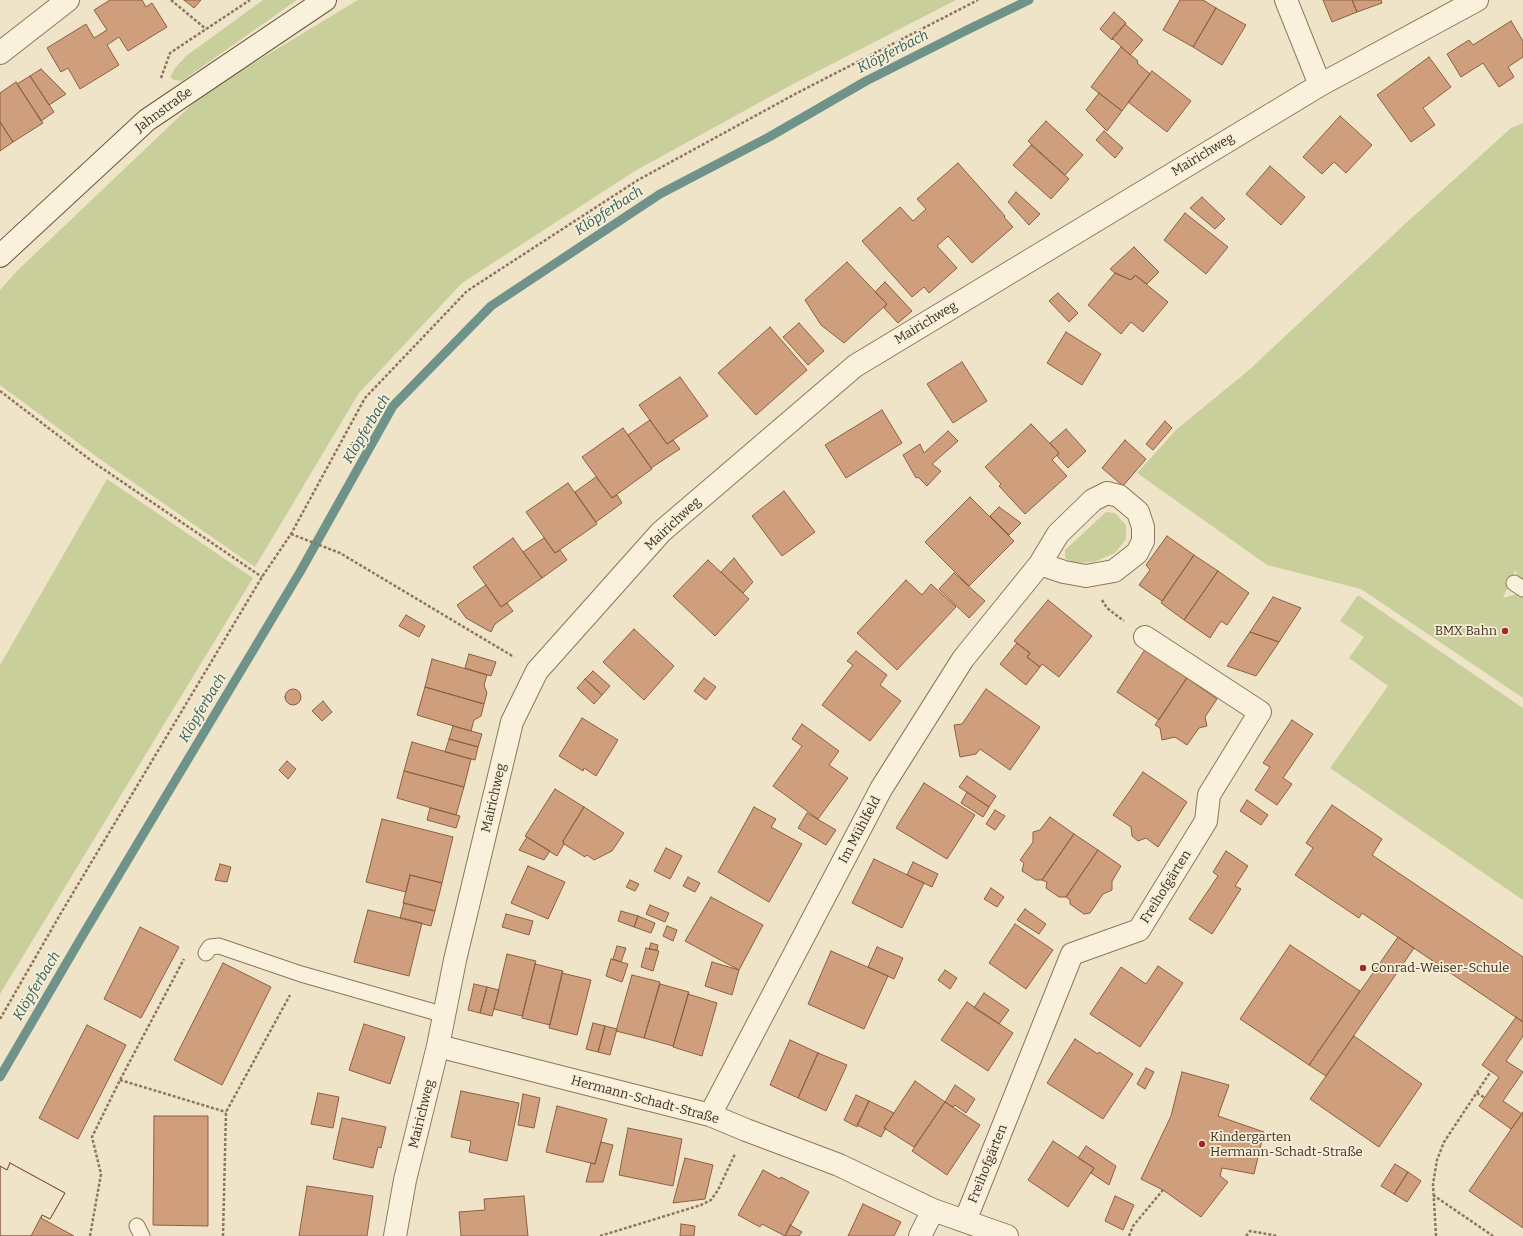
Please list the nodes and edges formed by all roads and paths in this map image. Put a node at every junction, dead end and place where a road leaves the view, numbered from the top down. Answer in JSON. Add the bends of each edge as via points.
{"nodes":[{"id":1,"x":68,"y":0,"type":"edge"},
{"id":2,"x":171,"y":0,"type":"edge"},
{"id":3,"x":250,"y":0,"type":"edge"},
{"id":4,"x":325,"y":0,"type":"edge"},
{"id":5,"x":978,"y":0,"type":"edge"},
{"id":6,"x":1286,"y":0,"type":"edge"},
{"id":7,"x":1477,"y":0,"type":"edge"},
{"id":8,"x":206,"y":29,"type":"junction"},
{"id":9,"x":0,"y":53,"type":"edge"},
{"id":10,"x":160,"y":83,"type":"dead end"},
{"id":11,"x":1320,"y":85,"type":"junction"},
{"id":12,"x":1,"y":253,"type":"edge"},
{"id":13,"x":0,"y":391,"type":"edge"},
{"id":14,"x":291,"y":534,"type":"junction"},
{"id":15,"x":1040,"y":564,"type":"junction"},
{"id":16,"x":1086,"y":576,"type":"junction"},
{"id":17,"x":262,"y":577,"type":"junction"},
{"id":18,"x":1145,"y":637,"type":"joint"},
{"id":19,"x":537,"y":671,"type":"junction"},
{"id":20,"x":206,"y":953,"type":"dead end"},
{"id":21,"x":185,"y":956,"type":"dead end"},
{"id":22,"x":301,"y":974,"type":"junction"},
{"id":23,"x":445,"y":1015,"type":"junction"},
{"id":24,"x":0,"y":1019,"type":"edge"},
{"id":25,"x":438,"y":1046,"type":"junction"},
{"id":26,"x":1491,"y":1071,"type":"dead end"},
{"id":27,"x":120,"y":1080,"type":"junction"},
{"id":28,"x":1477,"y":1093,"type":"junction"},
{"id":29,"x":1484,"y":1098,"type":"dead end"},
{"id":30,"x":226,"y":1112,"type":"junction"},
{"id":31,"x":710,"y":1115,"type":"junction"},
{"id":32,"x":746,"y":1130,"type":"junction"},
{"id":33,"x":1163,"y":1190,"type":"dead end"},
{"id":34,"x":1433,"y":1195,"type":"junction"},
{"id":35,"x":933,"y":1210,"type":"junction"},
{"id":36,"x":965,"y":1221,"type":"junction"},
{"id":37,"x":90,"y":1236,"type":"edge"},
{"id":38,"x":223,"y":1236,"type":"edge"},
{"id":39,"x":395,"y":1236,"type":"edge"},
{"id":40,"x":600,"y":1236,"type":"edge"},
{"id":41,"x":920,"y":1236,"type":"edge"},
{"id":42,"x":1007,"y":1236,"type":"edge"},
{"id":43,"x":1129,"y":1236,"type":"edge"},
{"id":44,"x":1246,"y":1236,"type":"edge"},
{"id":45,"x":1278,"y":1236,"type":"edge"},
{"id":46,"x":1436,"y":1236,"type":"edge"},
{"id":47,"x":1493,"y":1236,"type":"edge"}],
"edges":[{"from":1,"to":9,"type":"street"},
{"from":2,"to":8,"type":"path"},
{"from":3,"to":8,"type":"path"},
{"from":4,"to":12,"type":"street","name":"Jahnstraße","via":[[146,120]]},
{"from":5,"to":14,"type":"path","via":[[797,93],[638,180],[467,291],[365,398]]},
{"from":6,"to":11,"type":"street"},
{"from":7,"to":11,"type":"street","name":"Mairichweg"},
{"from":8,"to":10,"type":"path","via":[[170,53]]},
{"from":11,"to":19,"type":"street","name":"Mairichweg","via":[[855,366],[661,532]]},
{"from":13,"to":17,"type":"path","via":[[92,462]]},
{"from":14,"to":17,"type":"path"},
{"from":14,"to":19,"type":"path","via":[[340,553]]},
{"from":15,"to":16,"type":"street","name":"Im Mühlfeld"},
{"from":15,"to":16,"type":"street","name":"Im Mühlfeld","via":[[1058,534],[1093,500],[1107,493],[1119,496],[1138,512],[1143,527],[1143,541],[1137,553],[1114,571]]},
{"from":15,"to":31,"type":"street","name":"Im Mühlfeld","via":[[963,659],[881,789]]},
{"from":16,"to":18,"type":"path","via":[[1107,608]]},
{"from":17,"to":24,"type":"path"},
{"from":18,"to":36,"type":"street","name":"Freihofgärten","via":[[1260,712],[1209,795],[1206,821],[1139,930],[1072,954]]},
{"from":19,"to":23,"type":"street","name":"Mairichweg","via":[[512,722],[455,960]]},
{"from":20,"to":22,"type":"lane","via":[[210,947],[219,946]]},
{"from":21,"to":27,"type":"path"},
{"from":22,"to":23,"type":"lane"},
{"from":22,"to":30,"type":"path"},
{"from":23,"to":25,"type":"street","name":"Mairichweg"},
{"from":25,"to":31,"type":"street","name":"Hermann-Schadt-Straße"},
{"from":25,"to":39,"type":"street","name":"Mairichweg"},
{"from":26,"to":28,"type":"path"},
{"from":27,"to":30,"type":"path"},
{"from":27,"to":37,"type":"path","via":[[92,1137],[101,1174]]},
{"from":28,"to":29,"type":"path"},
{"from":28,"to":34,"type":"path","via":[[1444,1142],[1437,1160]]},
{"from":30,"to":38,"type":"path"},
{"from":31,"to":32,"type":"street","name":"Hermann-Schadt-Straße"},
{"from":32,"to":35,"type":"street","name":"Hermann-Schadt-Straße","via":[[839,1165]]},
{"from":32,"to":40,"type":"path","via":[[718,1190],[710,1200]]},
{"from":33,"to":43,"type":"path","via":[[1133,1226]]},
{"from":34,"to":46,"type":"path"},
{"from":34,"to":47,"type":"path"},
{"from":35,"to":36,"type":"street","name":"Hermann-Schadt-Straße"},
{"from":35,"to":41,"type":"street"},
{"from":36,"to":42,"type":"street","name":"Hermann-Schadt-Straße"},
{"from":44,"to":45,"type":"path","via":[[1250,1231]]}]}
